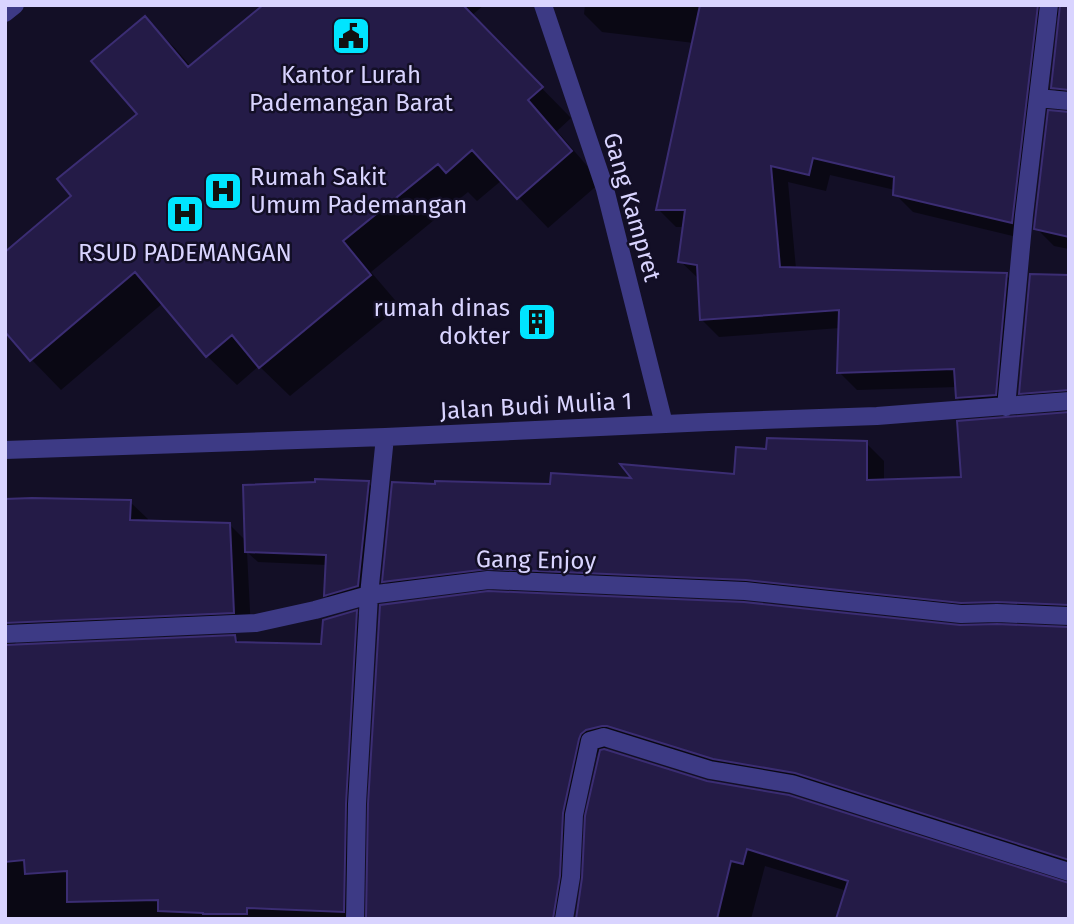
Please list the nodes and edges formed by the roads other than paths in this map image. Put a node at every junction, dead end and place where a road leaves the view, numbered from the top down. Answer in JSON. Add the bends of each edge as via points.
{"nodes":[{"id":1,"x":15,"y":5,"type":"edge"},
{"id":2,"x":543,"y":5,"type":"edge"},
{"id":3,"x":1049,"y":5,"type":"edge"},
{"id":4,"x":5,"y":13,"type":"edge"},
{"id":5,"x":1038,"y":98,"type":"junction"},
{"id":6,"x":1069,"y":101,"type":"edge"},
{"id":7,"x":1069,"y":401,"type":"edge"},
{"id":8,"x":1006,"y":407,"type":"junction"},
{"id":9,"x":664,"y":424,"type":"junction"},
{"id":10,"x":386,"y":437,"type":"junction"},
{"id":11,"x":5,"y":450,"type":"edge"},
{"id":12,"x":369,"y":595,"type":"junction"},
{"id":13,"x":1069,"y":616,"type":"edge"},
{"id":14,"x":5,"y":634,"type":"edge"},
{"id":15,"x":1069,"y":872,"type":"edge"},
{"id":16,"x":355,"y":919,"type":"edge"},
{"id":17,"x":564,"y":919,"type":"edge"}],
"edges":[{"from":1,"to":4,"type":"street"},
{"from":2,"to":9,"type":"street","name":"Gang Kampret","via":[[605,189]]},
{"from":3,"to":5,"type":"street"},
{"from":5,"to":6,"type":"street"},
{"from":5,"to":8,"type":"street"},
{"from":7,"to":8,"type":"street","name":"Jalan Budi Mulia 1"},
{"from":8,"to":9,"type":"street","name":"Jalan Budi Mulia 1"},
{"from":9,"to":10,"type":"street","name":"Jalan Budi Mulia 1"},
{"from":10,"to":11,"type":"street","name":"Jalan Budi Mulia 1"},
{"from":10,"to":12,"type":"street"},
{"from":12,"to":13,"type":"street","name":"Gang Enjoy","via":[[488,580],[745,591],[961,614]]},
{"from":12,"to":14,"type":"street","name":"Gang Enjoy","via":[[256,623]]},
{"from":12,"to":16,"type":"street"},
{"from":15,"to":17,"type":"street","via":[[792,784],[710,770],[604,737],[590,741],[574,815]]}]}
